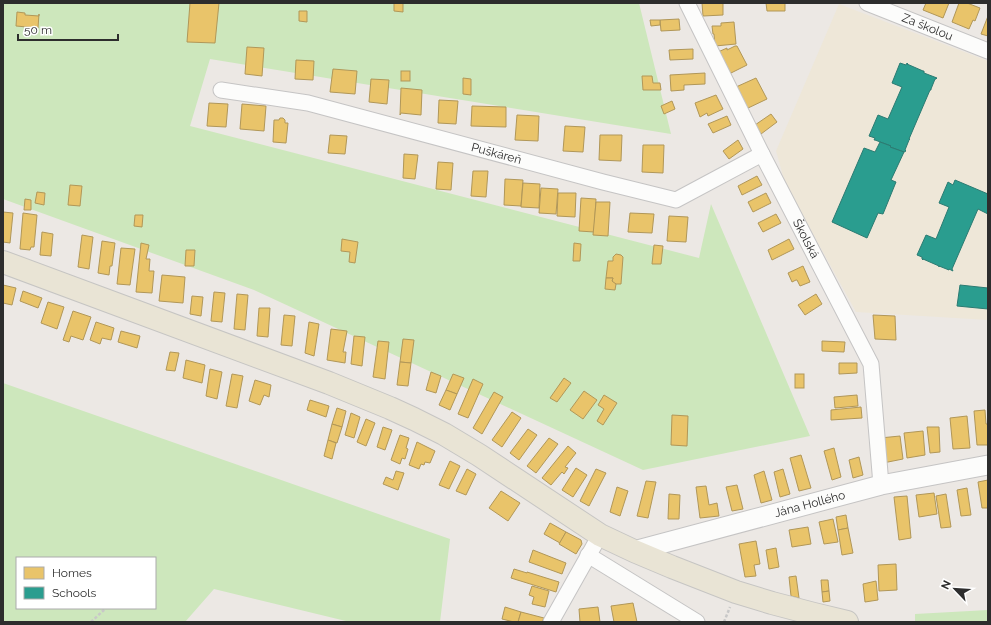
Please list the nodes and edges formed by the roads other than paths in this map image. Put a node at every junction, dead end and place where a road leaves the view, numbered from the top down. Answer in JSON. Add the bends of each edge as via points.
{"nodes":[{"id":1,"x":687,"y":3,"type":"edge"},
{"id":2,"x":867,"y":3,"type":"edge"},
{"id":3,"x":988,"y":51,"type":"edge"},
{"id":4,"x":221,"y":90,"type":"dead end"},
{"id":5,"x":762,"y":154,"type":"junction"},
{"id":6,"x":3,"y":262,"type":"edge"},
{"id":7,"x":988,"y":465,"type":"edge"},
{"id":8,"x":882,"y":486,"type":"junction"},
{"id":9,"x":600,"y":535,"type":"junction"},
{"id":10,"x":634,"y":551,"type":"junction"},
{"id":11,"x":588,"y":556,"type":"junction"},
{"id":12,"x":551,"y":622,"type":"edge"},
{"id":13,"x":697,"y":622,"type":"edge"},
{"id":14,"x":848,"y":622,"type":"edge"}],
"edges":[{"from":1,"to":5,"type":"street","name":"Školská"},
{"from":2,"to":3,"type":"street","name":"Za školou"},
{"from":4,"to":5,"type":"street","name":"Puškáreň","via":[[308,103],[676,200]]},
{"from":5,"to":8,"type":"street","name":"Školská","via":[[871,364]]},
{"from":6,"to":9,"type":"main road","via":[[321,380],[408,416],[479,455]]},
{"from":7,"to":8,"type":"street","name":"Jána Hollého"},
{"from":8,"to":10,"type":"street","name":"Jána Hollého"},
{"from":9,"to":10,"type":"main road"},
{"from":9,"to":11,"type":"street"},
{"from":10,"to":14,"type":"main road","via":[[736,592]]},
{"from":11,"to":12,"type":"street"},
{"from":11,"to":13,"type":"street"}]}
